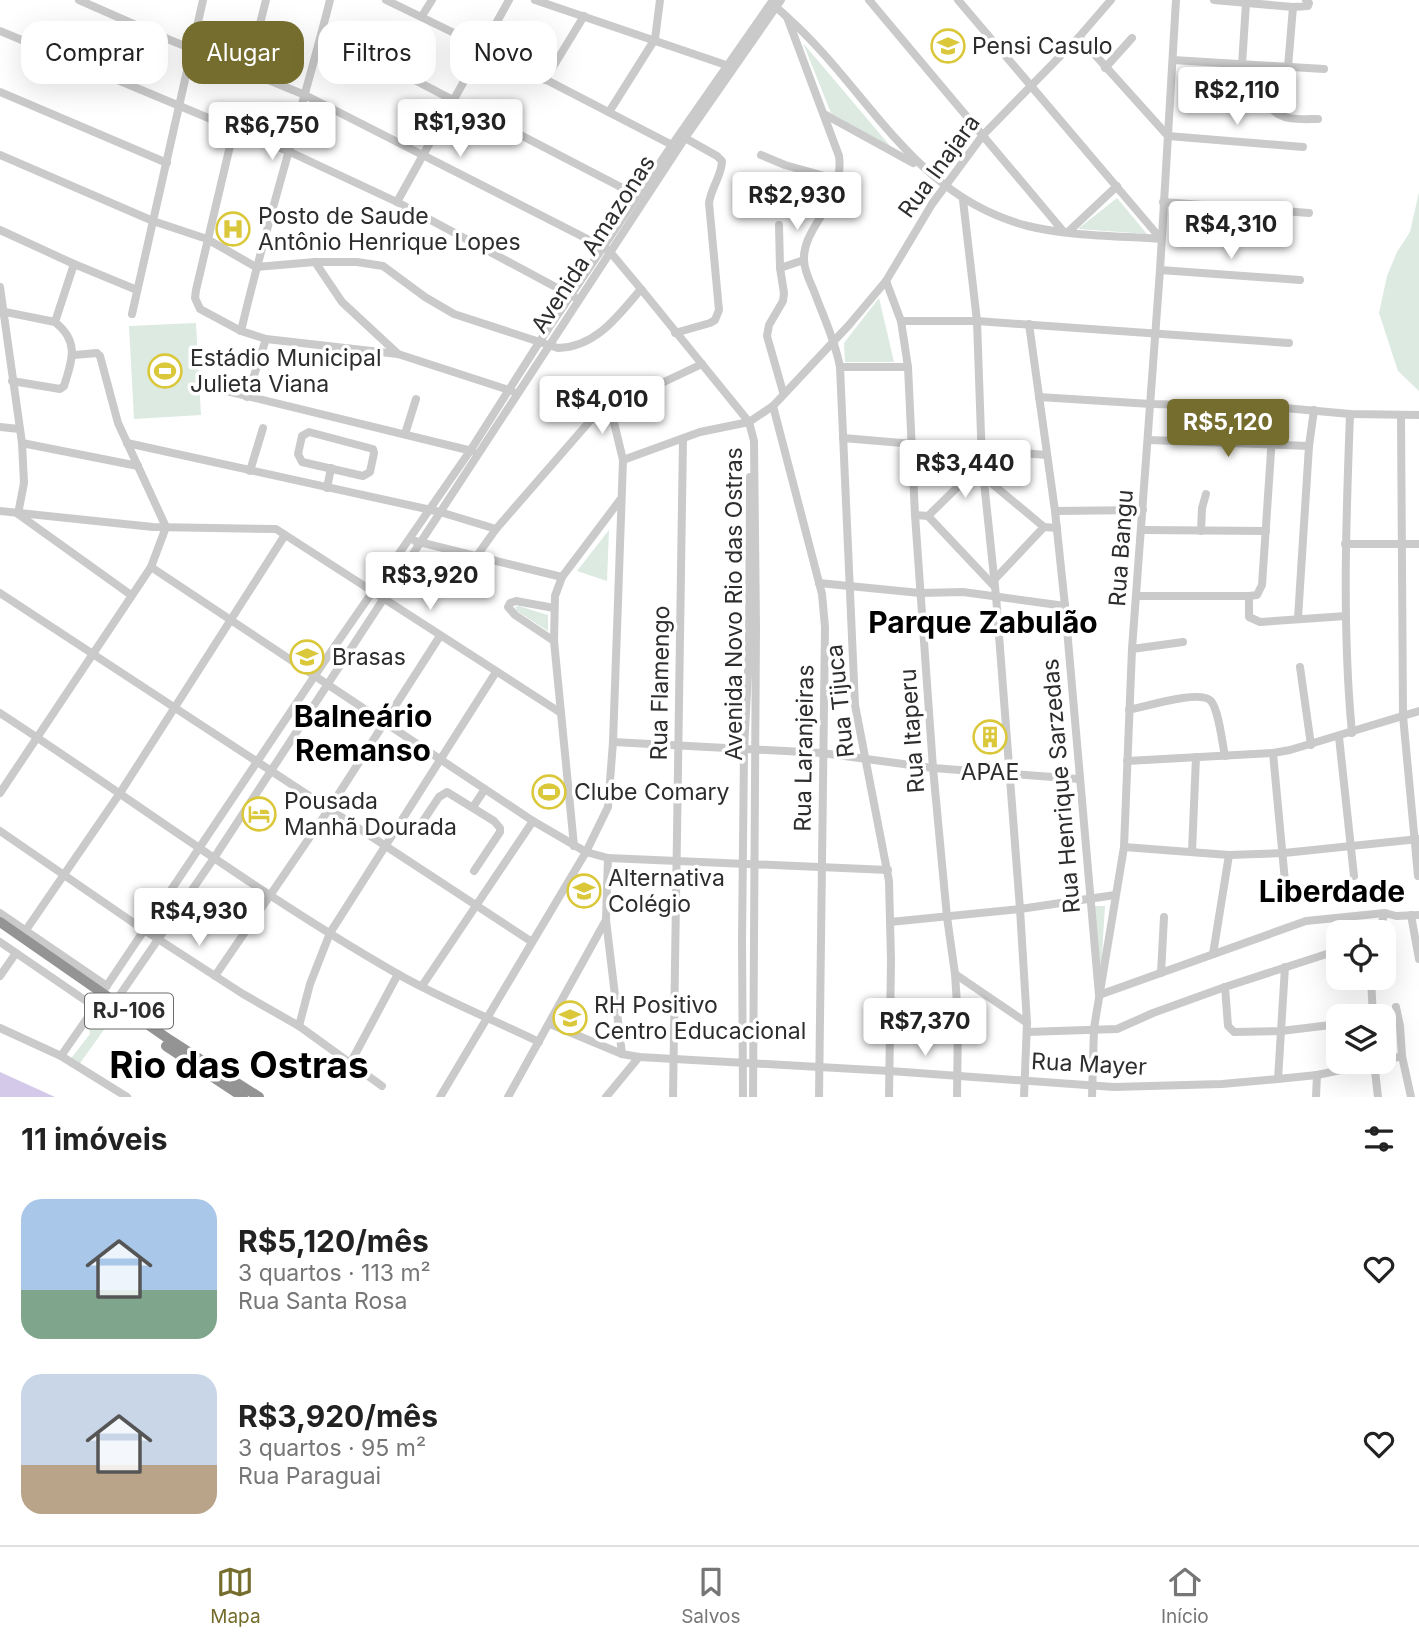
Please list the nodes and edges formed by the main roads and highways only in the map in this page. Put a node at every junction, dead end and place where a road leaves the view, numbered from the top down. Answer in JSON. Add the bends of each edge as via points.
{"nodes":[{"id":1,"x":0,"y":922,"type":"edge"},
{"id":2,"x":0,"y":930,"type":"edge"},
{"id":3,"x":239,"y":1094,"type":"edge"},
{"id":4,"x":259,"y":1097,"type":"edge"}],
"edges":[{"from":1,"to":3,"type":"highway","number":"RJ-106","via":[[104,989],[115,1002]]},
{"from":2,"to":3,"type":"highway","number":"RJ-106"},
{"from":3,"to":4,"type":"highway","number":"RJ-106"}]}
